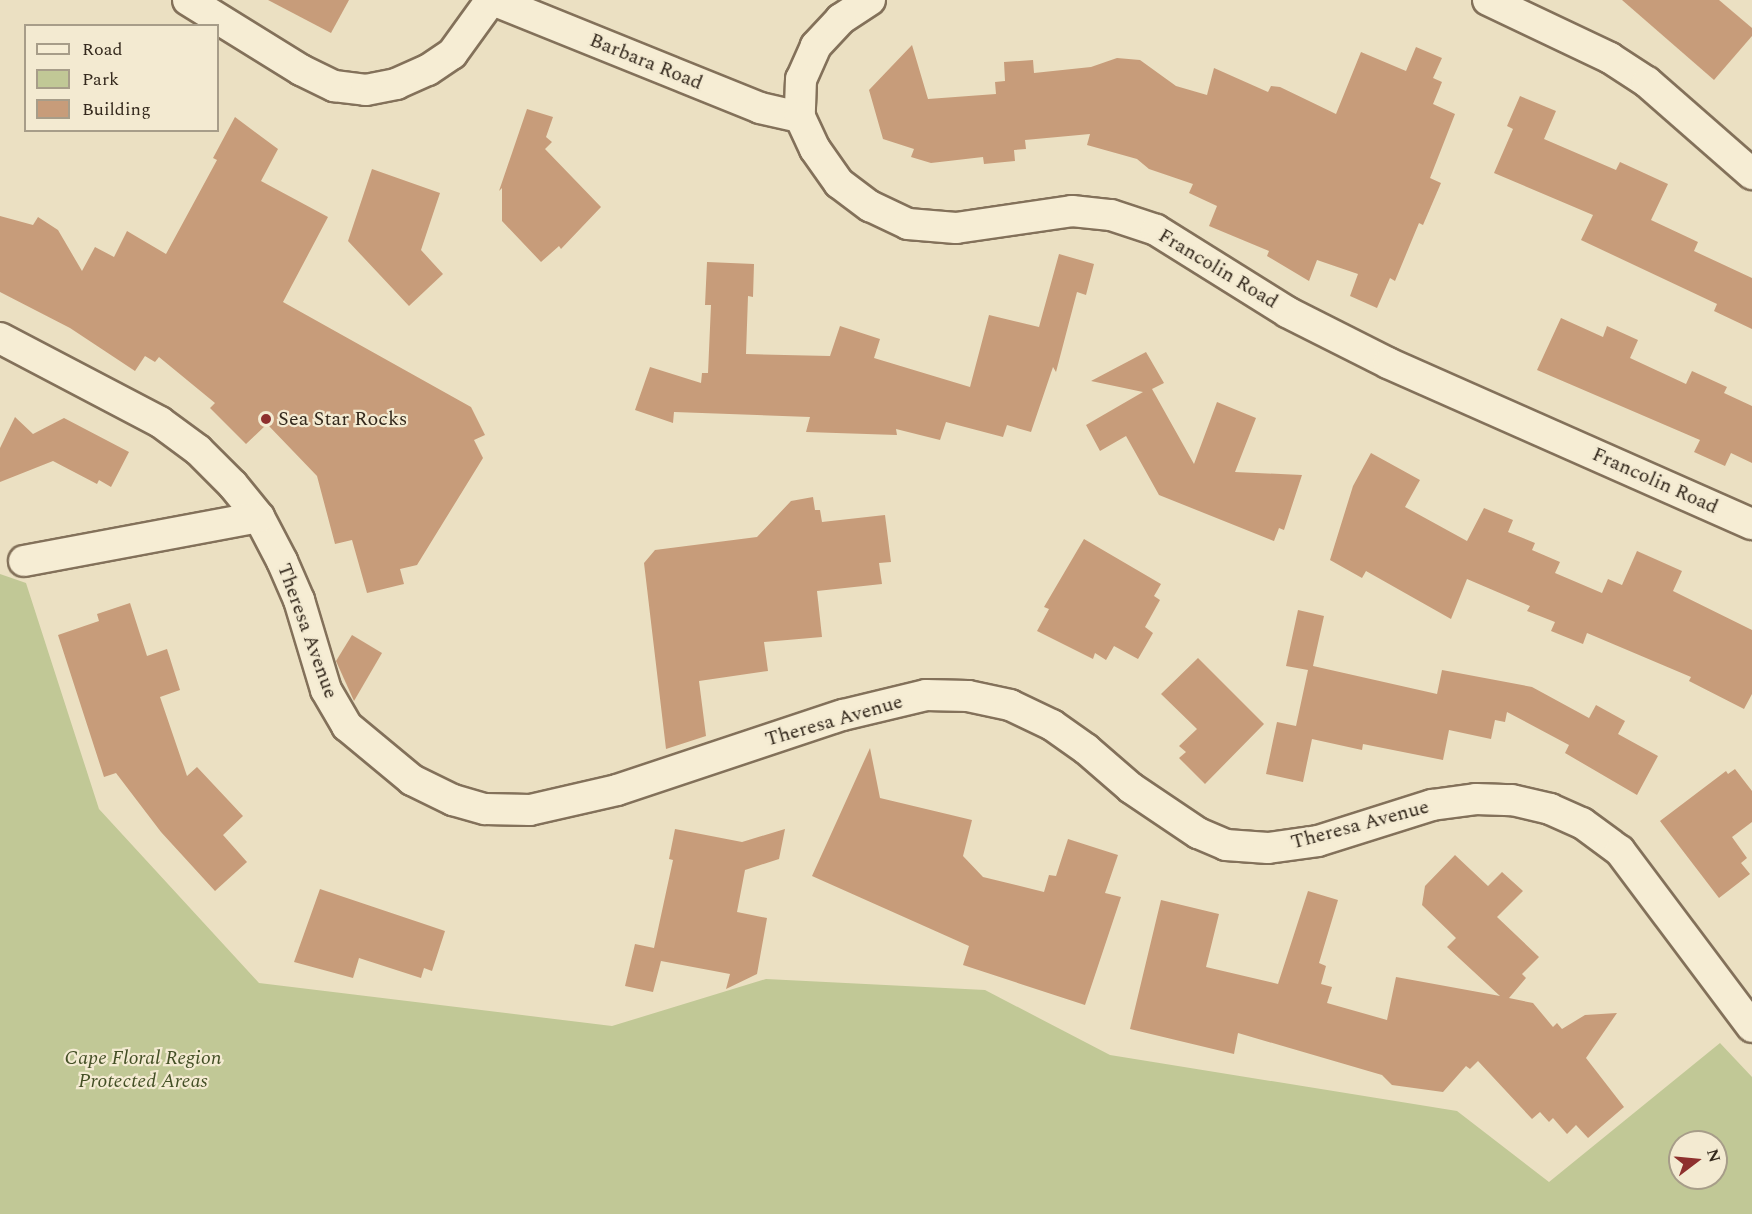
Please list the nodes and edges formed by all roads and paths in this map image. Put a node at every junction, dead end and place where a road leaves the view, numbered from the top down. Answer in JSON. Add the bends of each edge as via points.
{"nodes":[{"id":1,"x":188,"y":0,"type":"edge"},
{"id":2,"x":492,"y":0,"type":"edge"},
{"id":3,"x":870,"y":0,"type":"edge"},
{"id":4,"x":1488,"y":0,"type":"edge"},
{"id":5,"x":800,"y":117,"type":"junction"},
{"id":6,"x":1752,"y":174,"type":"edge"},
{"id":7,"x":0,"y":338,"type":"edge"},
{"id":8,"x":259,"y":517,"type":"junction"},
{"id":9,"x":1752,"y":524,"type":"edge"},
{"id":10,"x":24,"y":561,"type":"dead end"},
{"id":11,"x":1752,"y":1027,"type":"edge"}],
"edges":[{"from":1,"to":2,"type":"street","name":"Barbara Road","via":[[301,70],[334,86],[366,90],[396,84],[452,54]]},
{"from":2,"to":5,"type":"street","name":"Barbara Road","via":[[760,108]]},
{"from":3,"to":5,"type":"street","name":"Francolin Road","via":[[841,19],[816,46],[801,79]]},
{"from":4,"to":6,"type":"street","via":[[1610,57],[1647,82]]},
{"from":5,"to":9,"type":"street","name":"Francolin Road","via":[[815,149],[839,183],[870,206],[908,224],[956,228],[1072,211],[1111,215],[1156,230],[1287,312],[1388,363]]},
{"from":7,"to":8,"type":"street","name":"Theresa Avenue","via":[[160,422],[198,450]]},
{"from":8,"to":10,"type":"street"},
{"from":8,"to":11,"type":"street","name":"Theresa Avenue","via":[[298,600],[326,690],[347,726],[412,780],[453,800],[485,809],[530,810],[617,790],[853,712],[926,695],[968,696],[1010,705],[1052,725],[1131,788],[1198,833],[1226,845],[1268,849],[1318,841],[1432,805],[1476,799],[1512,800],[1550,809],[1582,824],[1620,851]]}]}
